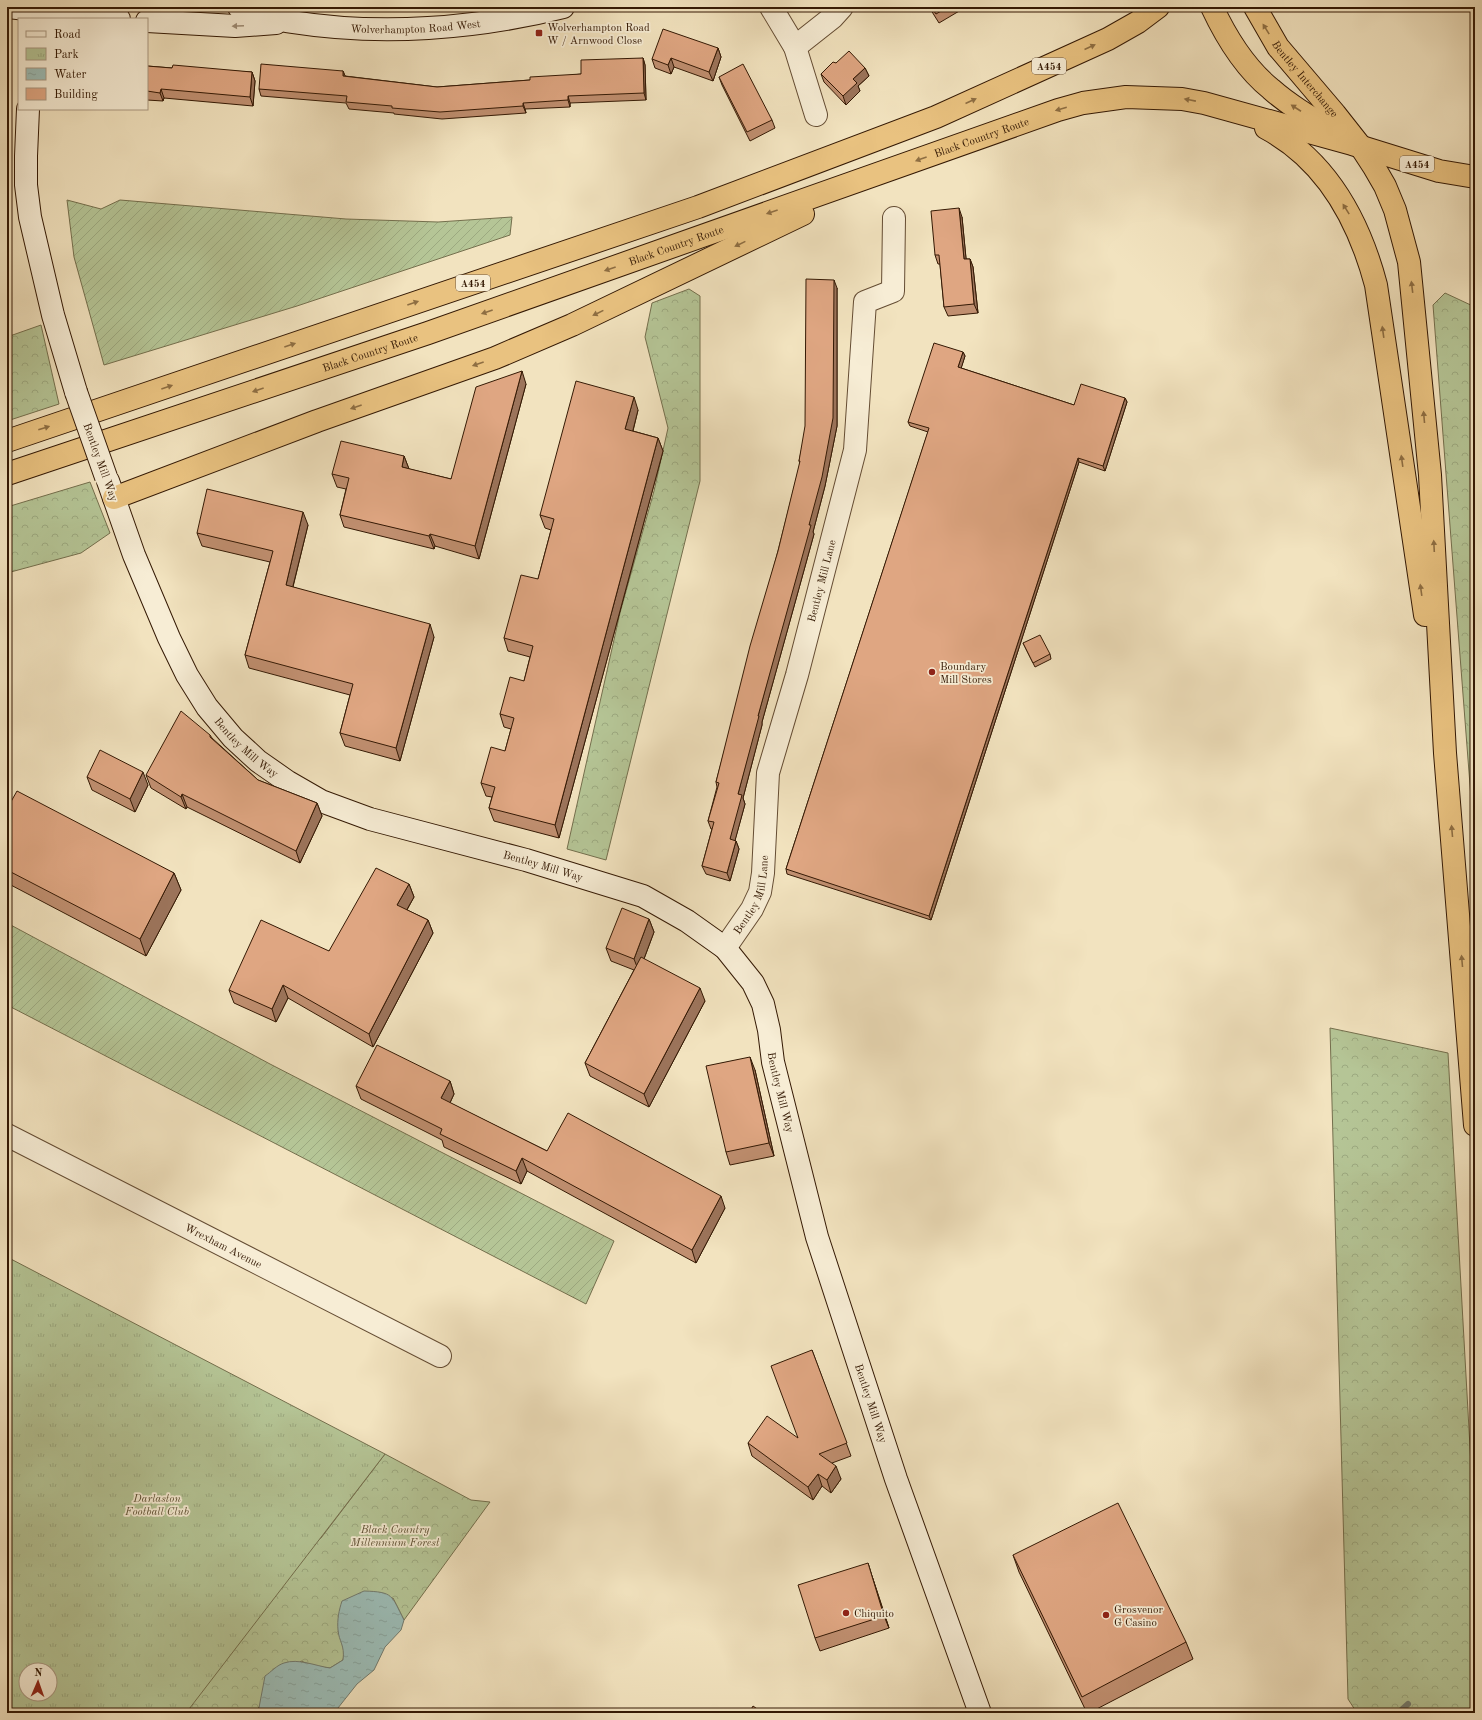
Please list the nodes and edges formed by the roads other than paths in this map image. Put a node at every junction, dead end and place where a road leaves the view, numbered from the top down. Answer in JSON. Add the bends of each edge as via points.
{"nodes":[{"id":1,"x":8,"y":7,"type":"edge"},
{"id":2,"x":239,"y":7,"type":"edge"},
{"id":3,"x":563,"y":7,"type":"edge"},
{"id":4,"x":771,"y":7,"type":"edge"},
{"id":5,"x":842,"y":7,"type":"edge"},
{"id":6,"x":1158,"y":7,"type":"edge"},
{"id":7,"x":1212,"y":7,"type":"edge"},
{"id":8,"x":1255,"y":7,"type":"edge"},
{"id":9,"x":34,"y":12,"type":"edge"},
{"id":10,"x":108,"y":18,"type":"edge"},
{"id":11,"x":148,"y":21,"type":"edge"},
{"id":12,"x":291,"y":22,"type":"junction"},
{"id":13,"x":795,"y":47,"type":"junction"},
{"id":14,"x":28,"y":110,"type":"edge"},
{"id":15,"x":1228,"y":110,"type":"junction"},
{"id":16,"x":816,"y":115,"type":"dead end"},
{"id":17,"x":1357,"y":145,"type":"junction"},
{"id":18,"x":901,"y":166,"type":"junction"},
{"id":19,"x":1475,"y":177,"type":"edge"},
{"id":20,"x":894,"y":218,"type":"dead end"},
{"id":21,"x":7,"y":440,"type":"edge"},
{"id":22,"x":7,"y":474,"type":"edge"},
{"id":23,"x":114,"y":498,"type":"junction"},
{"id":24,"x":1445,"y":753,"type":"junction"},
{"id":25,"x":725,"y":948,"type":"junction"},
{"id":26,"x":1475,"y":1125,"type":"edge"},
{"id":27,"x":7,"y":1135,"type":"edge"},
{"id":28,"x":440,"y":1356,"type":"dead end"},
{"id":29,"x":980,"y":1713,"type":"edge"}],
"edges":[{"from":1,"to":9,"type":"street"},
{"from":2,"to":12,"type":"street","name":"Wolverhampton Road West"},
{"from":3,"to":12,"type":"street","name":"Wolverhampton Road West","via":[[502,20],[452,26],[379,28]]},
{"from":4,"to":13,"type":"street"},
{"from":5,"to":13,"type":"street"},
{"from":21,"to":6,"type":"highway","number":"A454","one_way":true,"via":[[706,204],[936,117],[1108,39]]},
{"from":17,"to":7,"type":"highway","one_way":true,"via":[[1288,103],[1270,89],[1245,62]]},
{"from":17,"to":8,"type":"highway","name":"Bentley Interchange","one_way":true,"via":[[1278,47]]},
{"from":9,"to":10,"type":"street"},
{"from":12,"to":11,"type":"street","name":"Wolverhampton Road West","one_way":true,"via":[[236,26]]},
{"from":13,"to":16,"type":"street"},
{"from":14,"to":23,"type":"street","name":"Bentley Mill Way","bridge":true,"via":[[26,185],[30,217],[53,315],[76,392]]},
{"from":15,"to":17,"type":"highway","name":"Black Country Route","number":"A454"},
{"from":15,"to":18,"type":"highway","name":"Black Country Route","number":"A454","one_way":true,"via":[[1182,99],[1105,99],[1044,115]]},
{"from":24,"to":15,"type":"highway","one_way":true,"via":[[1376,285],[1366,250],[1347,210],[1306,155],[1272,131]]},
{"from":17,"to":19,"type":"highway","number":"A454","via":[[1439,170]]},
{"from":24,"to":17,"type":"highway","name":"Bentley Interchange","one_way":true,"via":[[1430,475],[1413,288],[1404,240],[1395,210],[1385,186]]},
{"from":18,"to":22,"type":"highway","name":"Black Country Route","number":"A454","one_way":true,"via":[[428,333]]},
{"from":18,"to":23,"type":"highway","one_way":true,"via":[[572,325],[495,358],[317,421]]},
{"from":20,"to":25,"type":"street","name":"Bentley Mill Lane","via":[[893,291],[865,302],[855,450],[797,675],[768,772],[764,873],[760,892],[752,909]]},
{"from":23,"to":25,"type":"street","name":"Bentley Mill Way","via":[[137,562],[187,675],[207,707],[233,738],[258,761],[321,801],[370,819],[526,860],[643,896],[687,921]]},
{"from":26,"to":24,"type":"highway","one_way":true},
{"from":25,"to":29,"type":"street","name":"Bentley Mill Way","via":[[753,983],[762,1004],[817,1237],[896,1479]]},
{"from":27,"to":28,"type":"street","name":"Wrexham Avenue"}]}
